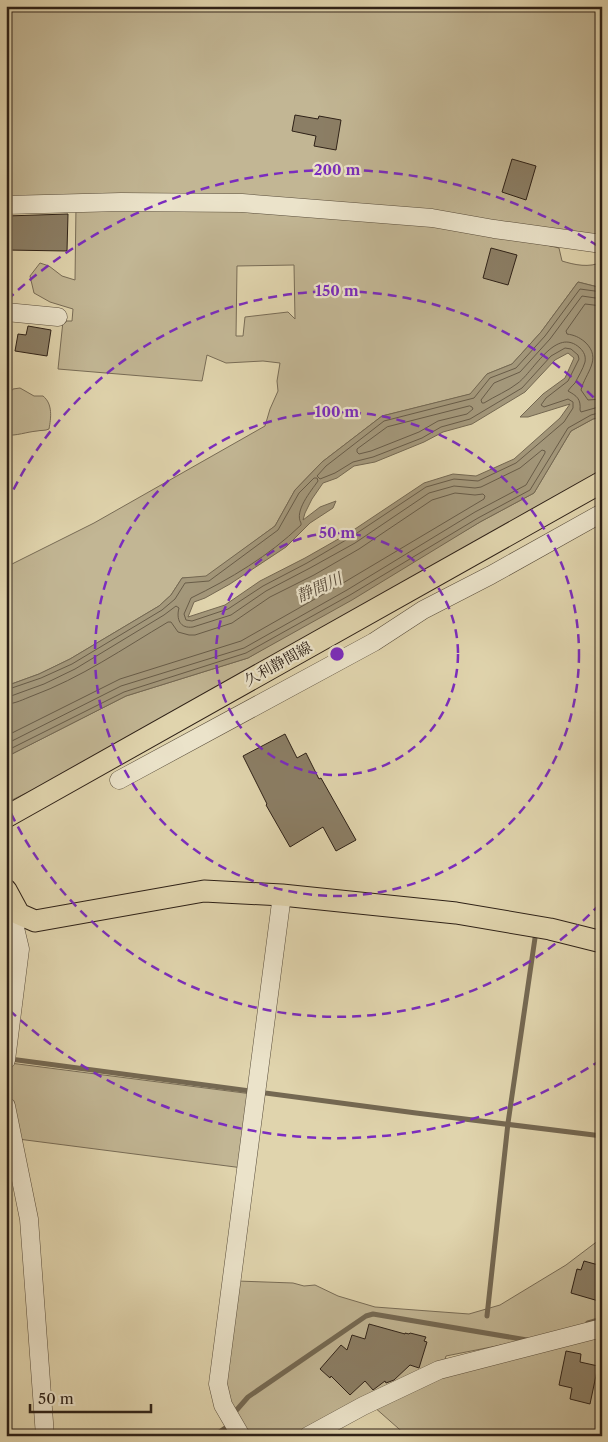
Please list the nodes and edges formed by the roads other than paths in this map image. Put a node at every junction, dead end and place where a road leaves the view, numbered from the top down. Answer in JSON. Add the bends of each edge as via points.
{"nodes":[{"id":1,"x":6,"y":205,"type":"edge"},
{"id":2,"x":602,"y":244,"type":"edge"},
{"id":3,"x":6,"y":312,"type":"edge"},
{"id":4,"x":58,"y":317,"type":"dead end"},
{"id":5,"x":602,"y":482,"type":"edge"},
{"id":6,"x":602,"y":513,"type":"edge"},
{"id":7,"x":119,"y":780,"type":"dead end"},
{"id":8,"x":6,"y":817,"type":"edge"},
{"id":9,"x":6,"y":890,"type":"edge"},
{"id":10,"x":282,"y":895,"type":"junction"},
{"id":11,"x":20,"y":914,"type":"junction"},
{"id":12,"x":602,"y":942,"type":"edge"},
{"id":13,"x":7,"y":1054,"type":"edge"},
{"id":14,"x":6,"y":1106,"type":"edge"},
{"id":15,"x":602,"y":1328,"type":"edge"},
{"id":16,"x":45,"y":1436,"type":"edge"},
{"id":17,"x":241,"y":1436,"type":"edge"},
{"id":18,"x":308,"y":1436,"type":"edge"}],
"edges":[{"from":1,"to":2,"type":"street","via":[[242,203],[432,218]]},
{"from":3,"to":4,"type":"street"},
{"from":5,"to":8,"type":"main road","name":"久利静間線"},
{"from":6,"to":7,"type":"street","via":[[423,610],[374,642]]},
{"from":9,"to":11,"type":"main road"},
{"from":10,"to":11,"type":"main road","via":[[204,891],[35,921]]},
{"from":10,"to":12,"type":"main road","via":[[456,913],[550,929]]},
{"from":10,"to":17,"type":"street","via":[[218,1384],[223,1404]]},
{"from":11,"to":13,"type":"street","via":[[15,928],[20,949]]},
{"from":14,"to":16,"type":"street","via":[[29,1219]]},
{"from":15,"to":18,"type":"street","via":[[439,1370]]}]}
